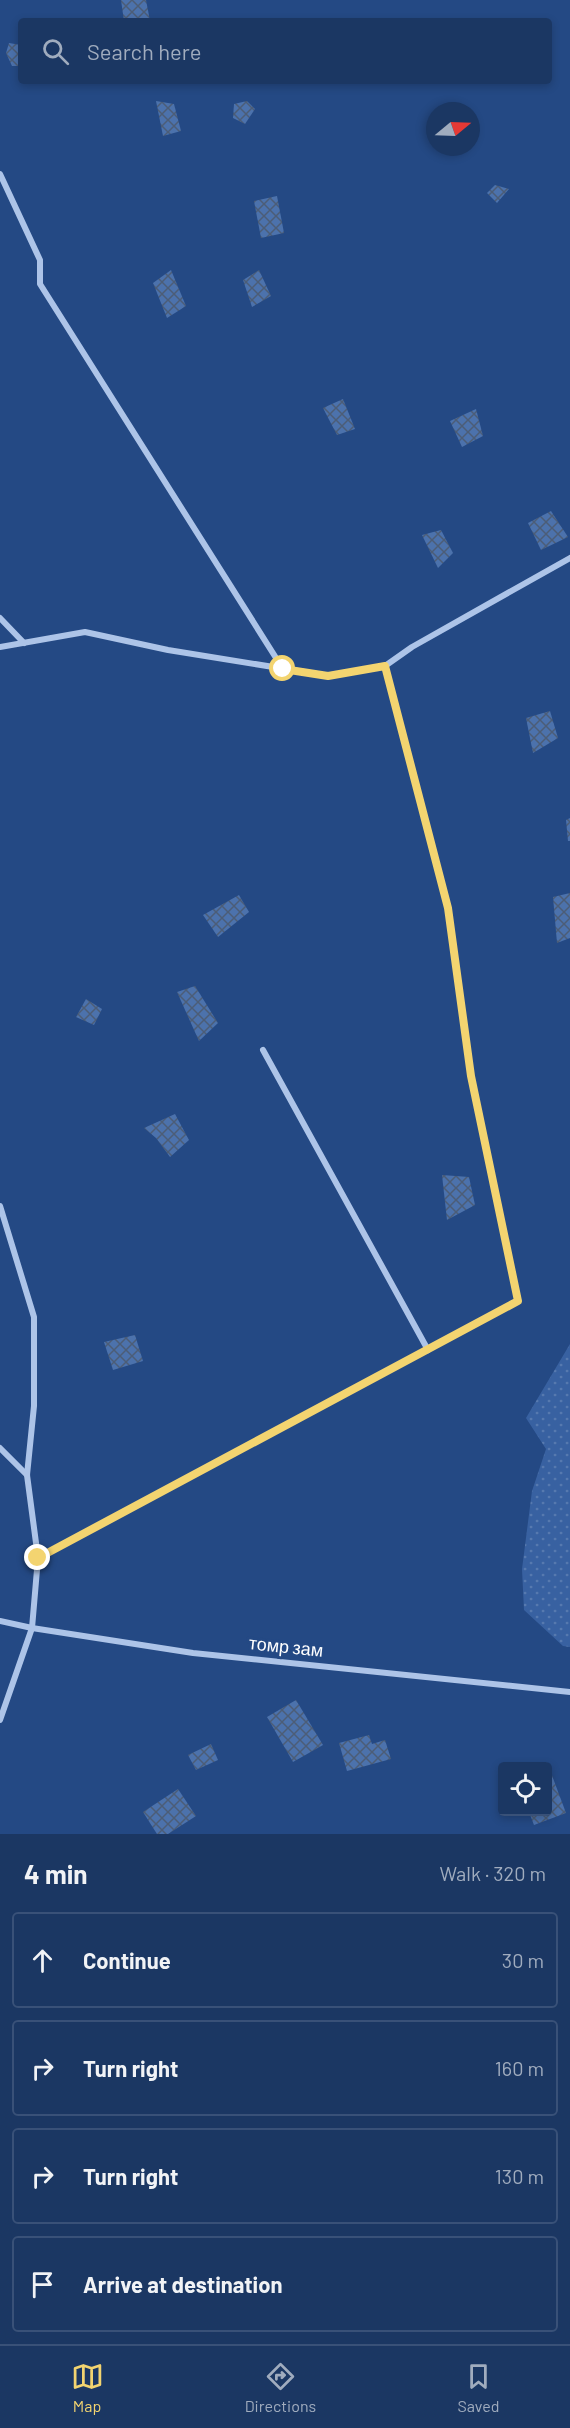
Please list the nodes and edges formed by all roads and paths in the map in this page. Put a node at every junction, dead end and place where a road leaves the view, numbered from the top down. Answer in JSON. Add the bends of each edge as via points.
{"nodes":[{"id":1,"x":0,"y":174,"type":"edge"},
{"id":2,"x":570,"y":558,"type":"edge"},
{"id":3,"x":0,"y":618,"type":"edge"},
{"id":4,"x":24,"y":643,"type":"junction"},
{"id":5,"x":0,"y":646,"type":"edge"},
{"id":6,"x":385,"y":666,"type":"junction"},
{"id":7,"x":283,"y":669,"type":"junction"},
{"id":8,"x":263,"y":1050,"type":"dead end"},
{"id":9,"x":0,"y":1206,"type":"edge"},
{"id":10,"x":428,"y":1350,"type":"junction"},
{"id":11,"x":0,"y":1448,"type":"edge"},
{"id":12,"x":27,"y":1475,"type":"junction"},
{"id":13,"x":38,"y":1558,"type":"junction"},
{"id":14,"x":0,"y":1621,"type":"edge"},
{"id":15,"x":32,"y":1628,"type":"junction"},
{"id":16,"x":570,"y":1692,"type":"edge"},
{"id":17,"x":0,"y":1720,"type":"edge"}],
"edges":[{"from":1,"to":7,"type":"street","via":[[40,260],[40,284]]},
{"from":2,"to":6,"type":"street"},
{"from":3,"to":4,"type":"street"},
{"from":4,"to":5,"type":"street"},
{"from":4,"to":7,"type":"street","via":[[86,632]]},
{"from":6,"to":7,"type":"street","via":[[328,676]]},
{"from":6,"to":10,"type":"street","via":[[448,908],[471,1076],[518,1301]]},
{"from":8,"to":10,"type":"street"},
{"from":9,"to":12,"type":"street","via":[[34,1317],[34,1406]]},
{"from":10,"to":13,"type":"street"},
{"from":11,"to":12,"type":"street"},
{"from":12,"to":13,"type":"street"},
{"from":13,"to":15,"type":"street"},
{"from":14,"to":15,"type":"street","name":"томр зам"},
{"from":15,"to":16,"type":"street","name":"томр зам","via":[[193,1653]]},
{"from":15,"to":17,"type":"street"}]}
